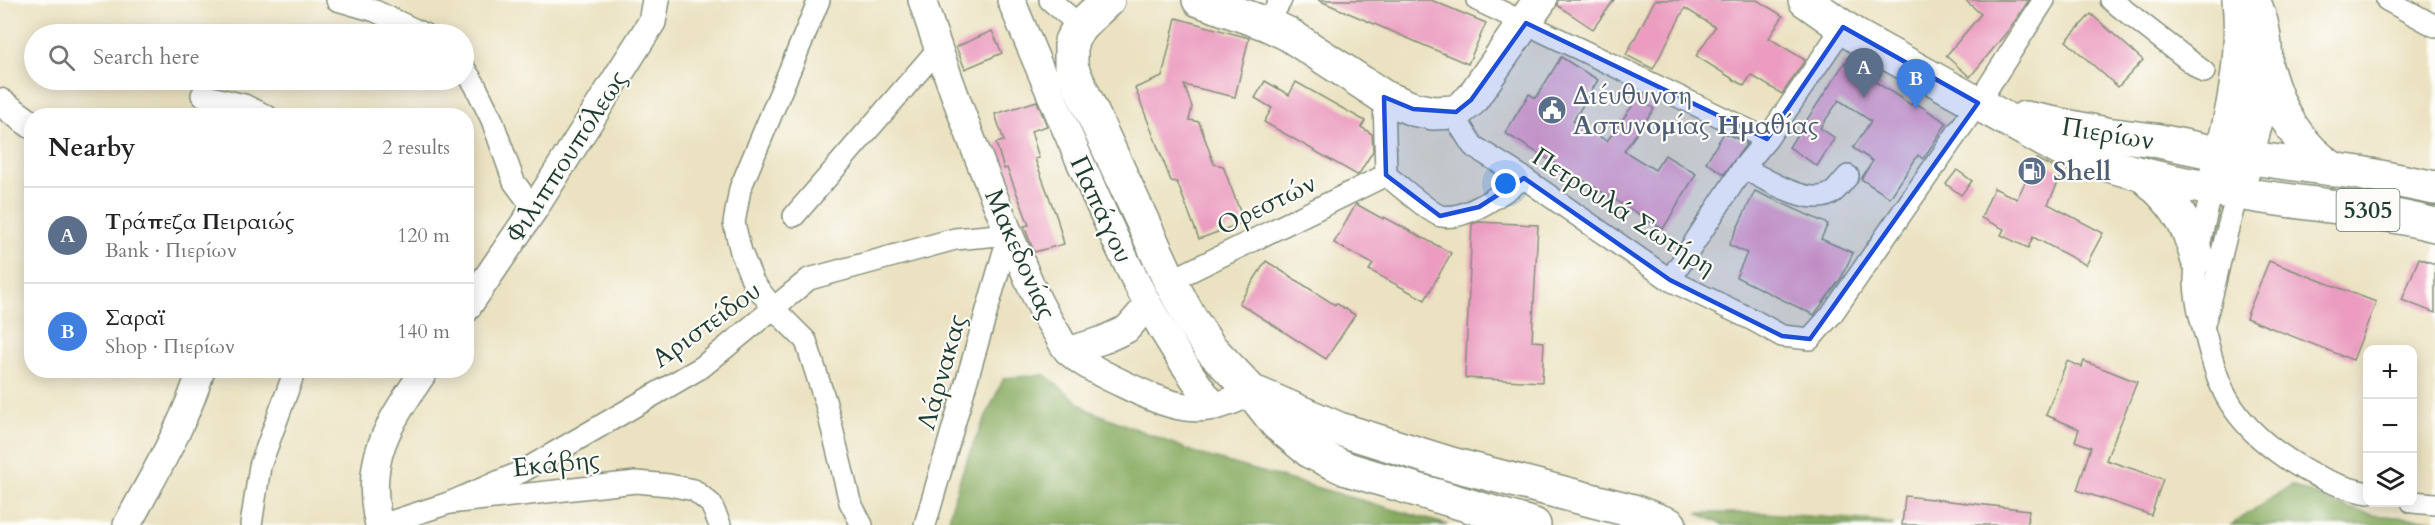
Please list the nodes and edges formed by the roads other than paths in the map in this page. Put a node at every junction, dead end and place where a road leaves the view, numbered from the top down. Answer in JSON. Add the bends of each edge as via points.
{"nodes":[{"id":1,"x":337,"y":0,"type":"edge"},
{"id":2,"x":656,"y":0,"type":"edge"},
{"id":3,"x":819,"y":0,"type":"edge"},
{"id":4,"x":922,"y":0,"type":"edge"},
{"id":5,"x":1011,"y":0,"type":"edge"},
{"id":6,"x":1050,"y":0,"type":"edge"},
{"id":7,"x":1108,"y":0,"type":"edge"},
{"id":8,"x":1199,"y":0,"type":"edge"},
{"id":9,"x":1478,"y":0,"type":"edge"},
{"id":10,"x":1805,"y":0,"type":"edge"},
{"id":11,"x":2044,"y":0,"type":"edge"},
{"id":12,"x":2111,"y":0,"type":"edge"},
{"id":13,"x":2238,"y":0,"type":"edge"},
{"id":14,"x":2253,"y":0,"type":"edge"},
{"id":15,"x":2387,"y":0,"type":"edge"},
{"id":16,"x":1533,"y":11,"type":"edge"},
{"id":17,"x":1274,"y":12,"type":"edge"},
{"id":18,"x":403,"y":24,"type":"edge"},
{"id":19,"x":1080,"y":26,"type":"junction"},
{"id":20,"x":2435,"y":26,"type":"edge"},
{"id":21,"x":1844,"y":27,"type":"junction"},
{"id":22,"x":938,"y":49,"type":"junction"},
{"id":23,"x":2204,"y":72,"type":"dead end"},
{"id":24,"x":2252,"y":72,"type":"junction"},
{"id":25,"x":474,"y":83,"type":"edge"},
{"id":26,"x":202,"y":95,"type":"dead end"},
{"id":27,"x":1384,"y":98,"type":"junction"},
{"id":28,"x":0,"y":102,"type":"edge"},
{"id":29,"x":250,"y":108,"type":"edge"},
{"id":30,"x":1986,"y":108,"type":"junction"},
{"id":31,"x":1456,"y":112,"type":"junction"},
{"id":32,"x":24,"y":119,"type":"edge"},
{"id":33,"x":1767,"y":140,"type":"junction"},
{"id":34,"x":2154,"y":140,"type":"junction"},
{"id":35,"x":2234,"y":156,"type":"junction"},
{"id":36,"x":1743,"y":168,"type":"junction"},
{"id":37,"x":2335,"y":170,"type":"junction"},
{"id":38,"x":2142,"y":174,"type":"junction"},
{"id":39,"x":1386,"y":175,"type":"junction"},
{"id":40,"x":1848,"y":176,"type":"dead end"},
{"id":41,"x":1524,"y":178,"type":"junction"},
{"id":42,"x":2435,"y":188,"type":"edge"},
{"id":43,"x":2225,"y":191,"type":"junction"},
{"id":44,"x":534,"y":208,"type":"junction"},
{"id":45,"x":794,"y":216,"type":"dead end"},
{"id":46,"x":2435,"y":225,"type":"edge"},
{"id":47,"x":1009,"y":234,"type":"junction"},
{"id":48,"x":2197,"y":258,"type":"junction"},
{"id":49,"x":1670,"y":280,"type":"junction"},
{"id":50,"x":1170,"y":281,"type":"junction"},
{"id":51,"x":474,"y":297,"type":"edge"},
{"id":52,"x":1147,"y":306,"type":"junction"},
{"id":53,"x":774,"y":309,"type":"junction"},
{"id":54,"x":2203,"y":328,"type":"junction"},
{"id":55,"x":1068,"y":351,"type":"junction"},
{"id":56,"x":198,"y":378,"type":"edge"},
{"id":57,"x":292,"y":378,"type":"edge"},
{"id":58,"x":420,"y":378,"type":"edge"},
{"id":59,"x":1251,"y":391,"type":"junction"},
{"id":60,"x":1214,"y":406,"type":"junction"},
{"id":61,"x":2363,"y":492,"type":"edge"},
{"id":62,"x":850,"y":502,"type":"junction"},
{"id":63,"x":2417,"y":502,"type":"edge"},
{"id":64,"x":449,"y":503,"type":"junction"},
{"id":65,"x":2435,"y":504,"type":"edge"},
{"id":66,"x":127,"y":525,"type":"edge"},
{"id":67,"x":251,"y":525,"type":"edge"},
{"id":68,"x":380,"y":525,"type":"edge"},
{"id":69,"x":720,"y":525,"type":"edge"},
{"id":70,"x":849,"y":525,"type":"edge"},
{"id":71,"x":862,"y":525,"type":"edge"},
{"id":72,"x":925,"y":525,"type":"edge"},
{"id":73,"x":1534,"y":525,"type":"edge"},
{"id":74,"x":1670,"y":525,"type":"edge"}],
"edges":[{"from":1,"to":18,"type":"street"},
{"from":2,"to":44,"type":"street","name":"Φιλιππουπόλεως","via":[[652,22]]},
{"from":3,"to":53,"type":"street","via":[[740,189],[734,223],[753,282]]},
{"from":4,"to":22,"type":"street","name":"Μακεδονίας"},
{"from":5,"to":52,"type":"street","name":"Παπάγου"},
{"from":6,"to":19,"type":"street"},
{"from":7,"to":19,"type":"main road"},
{"from":8,"to":17,"type":"main road"},
{"from":9,"to":16,"type":"street"},
{"from":10,"to":21,"type":"main road","name":"Πιερίων","number":"5305"},
{"from":11,"to":30,"type":"street"},
{"from":12,"to":23,"type":"street"},
{"from":13,"to":24,"type":"main road","via":[[2241,43]]},
{"from":14,"to":24,"type":"main road","via":[[2266,41]]},
{"from":15,"to":20,"type":"street"},
{"from":16,"to":31,"type":"main road","via":[[1471,100]]},
{"from":16,"to":33,"type":"street"},
{"from":17,"to":27,"type":"main road","via":[[1311,49]]},
{"from":19,"to":50,"type":"main road","via":[[1071,41],[1071,67]]},
{"from":21,"to":30,"type":"main road","name":"Πιερίων","number":"5305"},
{"from":21,"to":33,"type":"street"},
{"from":22,"to":45,"type":"street"},
{"from":22,"to":47,"type":"street","name":"Μακεδονίας"},
{"from":24,"to":34,"type":"main road","via":[[2209,123],[2185,136]]},
{"from":24,"to":35,"type":"main road","via":[[2258,112]]},
{"from":24,"to":37,"type":"main road","via":[[2274,95],[2298,137],[2316,158]]},
{"from":25,"to":44,"type":"street","via":[[514,182]]},
{"from":26,"to":29,"type":"street"},
{"from":27,"to":31,"type":"main road","via":[[1413,110]]},
{"from":27,"to":39,"type":"street"},
{"from":28,"to":32,"type":"street"},
{"from":30,"to":34,"type":"main road","name":"Πιερίων","number":"5305","via":[[2106,135]]},
{"from":30,"to":38,"type":"main road","name":"Πιερίων","number":"5305","via":[[2060,149]]},
{"from":30,"to":49,"type":"street","name":"Πετρουλά Σωτήρη","via":[[1810,339],[1782,336]]},
{"from":31,"to":41,"type":"street","name":"Πετρουλά Σωτήρη","via":[[1473,147]]},
{"from":33,"to":36,"type":"street"},
{"from":34,"to":35,"type":"main road","name":"Πιερίων","number":"5305"},
{"from":35,"to":37,"type":"main road","number":"5305"},
{"from":35,"to":43,"type":"main road"},
{"from":36,"to":40,"type":"street","via":[[1818,198],[1831,194]]},
{"from":36,"to":49,"type":"street"},
{"from":37,"to":42,"type":"main road","number":"5305"},
{"from":38,"to":43,"type":"main road","name":"Πιερίων","number":"5305"},
{"from":38,"to":48,"type":"main road","via":[[2176,208],[2191,234]]},
{"from":39,"to":41,"type":"street","via":[[1440,216],[1459,215],[1479,207]]},
{"from":39,"to":50,"type":"street","name":"Ορεστών"},
{"from":41,"to":49,"type":"street","name":"Πετρουλά Σωτήρη"},
{"from":43,"to":46,"type":"main road","number":"5305","via":[[2355,208]]},
{"from":43,"to":48,"type":"street"},
{"from":43,"to":54,"type":"street","via":[[2226,232]]},
{"from":44,"to":51,"type":"street","name":"Φιλιππουπόλεως"},
{"from":47,"to":53,"type":"street","name":"Αριστείδου","via":[[955,239],[809,279]]},
{"from":47,"to":55,"type":"street","name":"Μακεδονίας","via":[[1039,306]]},
{"from":47,"to":72,"type":"street","name":"Λάρνακας"},
{"from":48,"to":54,"type":"street","via":[[2196,301]]},
{"from":50,"to":59,"type":"main road","via":[[1210,348]]},
{"from":52,"to":55,"type":"street","via":[[1127,329]]},
{"from":52,"to":60,"type":"street","name":"Παπάγου","via":[[1188,374]]},
{"from":53,"to":62,"type":"street","via":[[806,341]]},
{"from":53,"to":64,"type":"street","name":"Αριστείδου","via":[[702,367],[523,471]]},
{"from":54,"to":61,"type":"street","via":[[2227,398],[2250,426],[2296,465]]},
{"from":55,"to":60,"type":"street","name":"Μακεδονίας","via":[[1100,373],[1174,407]]},
{"from":56,"to":66,"type":"street"},
{"from":57,"to":67,"type":"street","via":[[260,466]]},
{"from":58,"to":68,"type":"street","via":[[390,422],[380,450],[374,475],[374,506]]},
{"from":59,"to":60,"type":"street","name":"Μακεδονίας","via":[[1233,402]]},
{"from":59,"to":73,"type":"main road","via":[[1276,424],[1311,452],[1347,469]]},
{"from":59,"to":74,"type":"main road","via":[[1339,429],[1451,464],[1633,511]]},
{"from":62,"to":70,"type":"street"},
{"from":62,"to":71,"type":"street"},
{"from":63,"to":65,"type":"street"},
{"from":64,"to":68,"type":"street","name":"Εκάβης"},
{"from":64,"to":69,"type":"street","name":"Εκάβης","via":[[624,483],[669,485],[694,490],[711,504]]}]}
